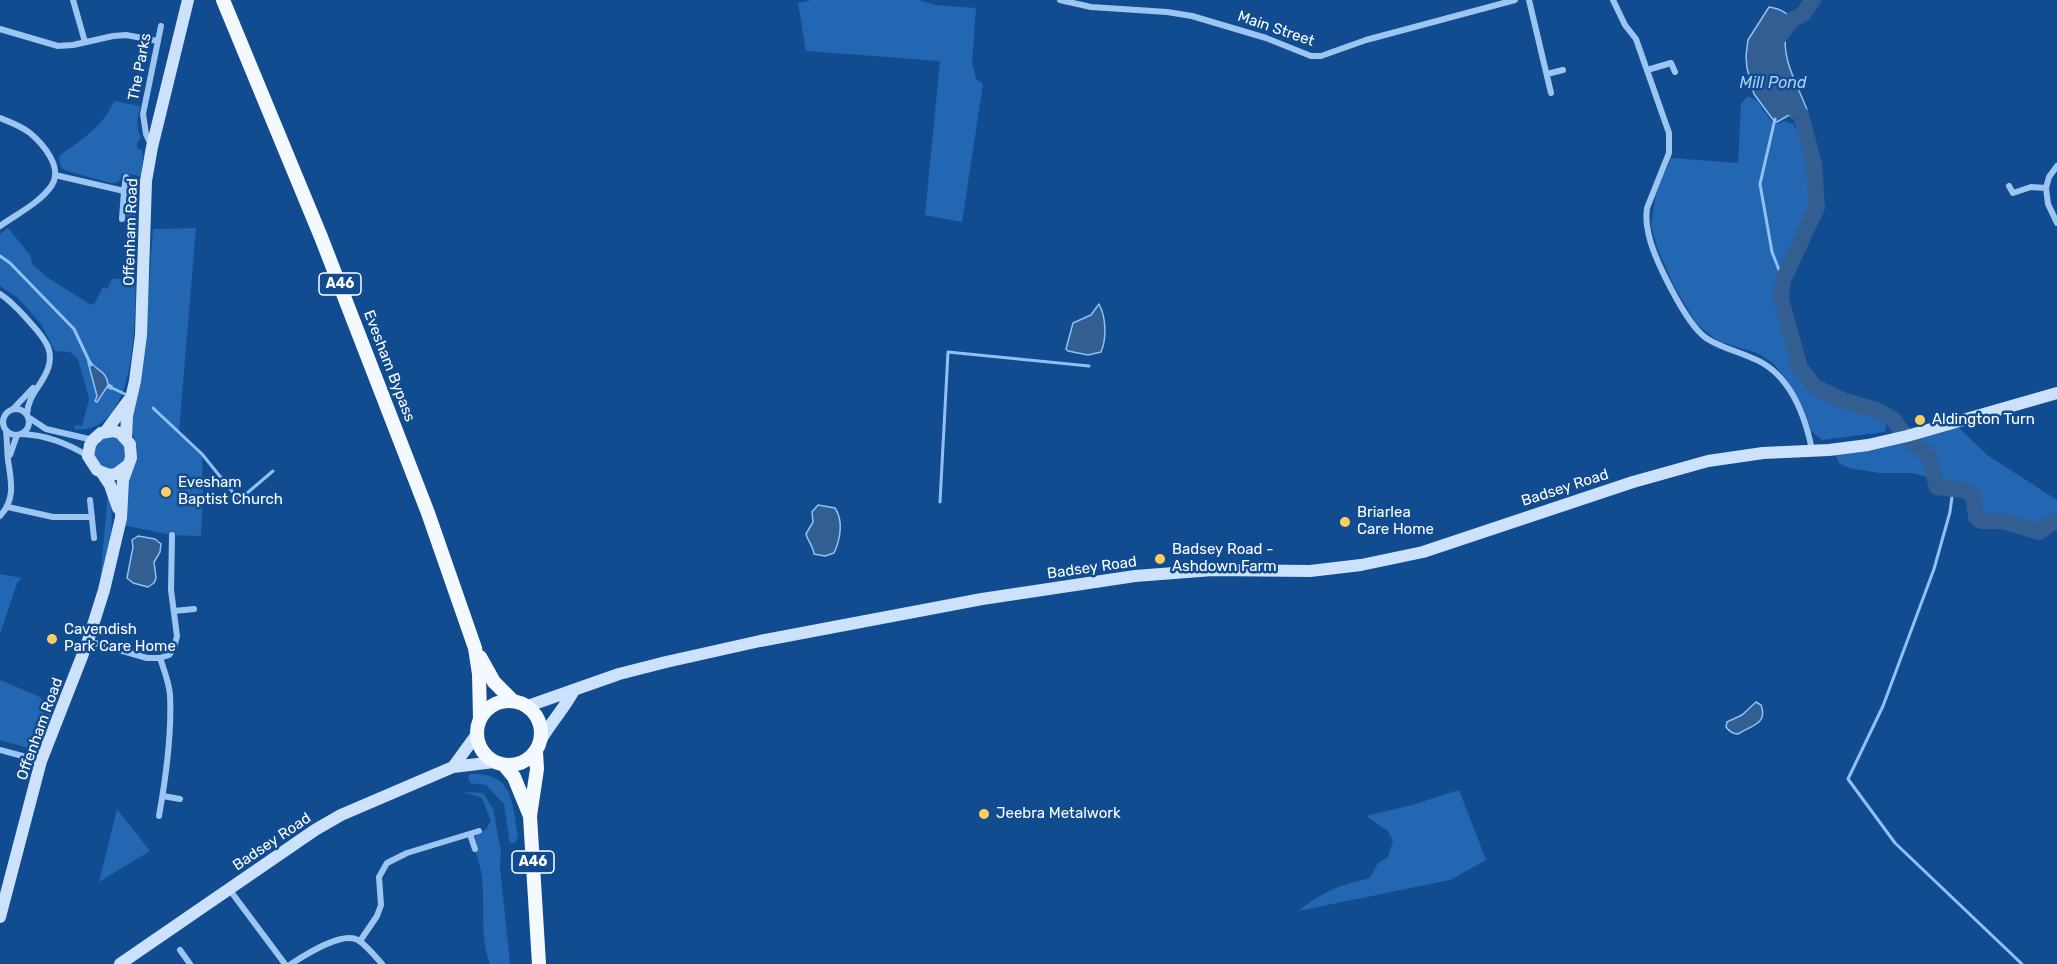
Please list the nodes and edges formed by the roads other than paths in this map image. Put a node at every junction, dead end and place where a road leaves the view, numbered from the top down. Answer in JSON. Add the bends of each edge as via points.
{"nodes":[{"id":1,"x":73,"y":0,"type":"edge"},
{"id":2,"x":188,"y":0,"type":"edge"},
{"id":3,"x":223,"y":0,"type":"edge"},
{"id":4,"x":1060,"y":0,"type":"edge"},
{"id":5,"x":1515,"y":0,"type":"edge"},
{"id":6,"x":1528,"y":0,"type":"edge"},
{"id":7,"x":1614,"y":0,"type":"edge"},
{"id":8,"x":161,"y":26,"type":"dead end"},
{"id":9,"x":0,"y":29,"type":"edge"},
{"id":10,"x":158,"y":41,"type":"junction"},
{"id":11,"x":85,"y":42,"type":"junction"},
{"id":12,"x":1563,"y":70,"type":"dead end"},
{"id":13,"x":1647,"y":70,"type":"junction"},
{"id":14,"x":1675,"y":72,"type":"dead end"},
{"id":15,"x":1546,"y":74,"type":"junction"},
{"id":16,"x":1551,"y":93,"type":"dead end"},
{"id":17,"x":0,"y":118,"type":"edge"},
{"id":18,"x":152,"y":147,"type":"junction"},
{"id":19,"x":2057,"y":166,"type":"edge"},
{"id":20,"x":55,"y":175,"type":"junction"},
{"id":21,"x":126,"y":177,"type":"dead end"},
{"id":22,"x":2009,"y":186,"type":"dead end"},
{"id":23,"x":2046,"y":188,"type":"junction"},
{"id":24,"x":124,"y":190,"type":"junction"},
{"id":25,"x":122,"y":219,"type":"dead end"},
{"id":26,"x":2057,"y":223,"type":"edge"},
{"id":27,"x":0,"y":226,"type":"edge"},
{"id":28,"x":0,"y":294,"type":"edge"},
{"id":29,"x":40,"y":382,"type":"junction"},
{"id":30,"x":2057,"y":393,"type":"edge"},
{"id":31,"x":131,"y":397,"type":"junction"},
{"id":32,"x":0,"y":409,"type":"edge"},
{"id":33,"x":11,"y":410,"type":"junction"},
{"id":34,"x":27,"y":416,"type":"junction"},
{"id":35,"x":3,"y":424,"type":"edge"},
{"id":36,"x":106,"y":431,"type":"junction"},
{"id":37,"x":19,"y":434,"type":"junction"},
{"id":38,"x":126,"y":438,"type":"junction"},
{"id":39,"x":93,"y":440,"type":"junction"},
{"id":40,"x":1812,"y":451,"type":"junction"},
{"id":41,"x":88,"y":456,"type":"junction"},
{"id":42,"x":8,"y":461,"type":"junction"},
{"id":43,"x":128,"y":465,"type":"junction"},
{"id":44,"x":102,"y":473,"type":"junction"},
{"id":45,"x":90,"y":500,"type":"dead end"},
{"id":46,"x":8,"y":507,"type":"junction"},
{"id":47,"x":0,"y":516,"type":"edge"},
{"id":48,"x":92,"y":518,"type":"junction"},
{"id":49,"x":120,"y":518,"type":"junction"},
{"id":50,"x":172,"y":535,"type":"dead end"},
{"id":51,"x":94,"y":538,"type":"dead end"},
{"id":52,"x":194,"y":609,"type":"dead end"},
{"id":53,"x":174,"y":611,"type":"junction"},
{"id":54,"x":88,"y":641,"type":"junction"},
{"id":55,"x":475,"y":648,"type":"junction"},
{"id":56,"x":160,"y":658,"type":"junction"},
{"id":57,"x":574,"y":690,"type":"junction"},
{"id":58,"x":512,"y":700,"type":"junction"},
{"id":59,"x":528,"y":706,"type":"junction"},
{"id":60,"x":480,"y":718,"type":"junction"},
{"id":61,"x":477,"y":734,"type":"junction"},
{"id":62,"x":542,"y":738,"type":"junction"},
{"id":63,"x":0,"y":750,"type":"edge"},
{"id":64,"x":536,"y":752,"type":"junction"},
{"id":65,"x":41,"y":761,"type":"junction"},
{"id":66,"x":499,"y":763,"type":"junction"},
{"id":67,"x":453,"y":767,"type":"junction"},
{"id":68,"x":163,"y":796,"type":"junction"},
{"id":69,"x":180,"y":799,"type":"dead end"},
{"id":70,"x":159,"y":816,"type":"dead end"},
{"id":71,"x":530,"y":816,"type":"junction"},
{"id":72,"x":479,"y":831,"type":"dead end"},
{"id":73,"x":470,"y":834,"type":"junction"},
{"id":74,"x":475,"y":849,"type":"dead end"},
{"id":75,"x":230,"y":889,"type":"junction"},
{"id":76,"x":0,"y":917,"type":"edge"},
{"id":77,"x":360,"y":941,"type":"junction"},
{"id":78,"x":180,"y":950,"type":"dead end"},
{"id":79,"x":120,"y":964,"type":"edge"},
{"id":80,"x":190,"y":964,"type":"edge"},
{"id":81,"x":285,"y":964,"type":"edge"},
{"id":82,"x":291,"y":964,"type":"edge"},
{"id":83,"x":382,"y":964,"type":"edge"},
{"id":84,"x":538,"y":964,"type":"edge"}],
"edges":[{"from":1,"to":11,"type":"street"},
{"from":2,"to":18,"type":"main road","name":"Offenham Road"},
{"from":3,"to":55,"type":"highway","name":"Evesham Bypass","number":"A46","via":[[344,295],[427,510]]},
{"from":4,"to":5,"type":"street","name":"Main Street","via":[[1091,7],[1192,16],[1311,56]]},
{"from":6,"to":15,"type":"street"},
{"from":7,"to":13,"type":"street","via":[[1636,39]]},
{"from":8,"to":10,"type":"street","name":"The Parks"},
{"from":9,"to":11,"type":"street","via":[[58,46]]},
{"from":10,"to":11,"type":"street","via":[[126,35]]},
{"from":10,"to":18,"type":"street","name":"The Parks","via":[[143,114]]},
{"from":12,"to":15,"type":"street"},
{"from":13,"to":14,"type":"street","via":[[1671,63]]},
{"from":13,"to":40,"type":"street","via":[[1670,142],[1670,153],[1646,217],[1660,265],[1689,320],[1704,337],[1775,371],[1800,410]]},
{"from":15,"to":16,"type":"street"},
{"from":17,"to":20,"type":"street","via":[[37,140],[53,161]]},
{"from":18,"to":31,"type":"main road","name":"Offenham Road","via":[[144,202],[141,335]]},
{"from":19,"to":23,"type":"street"},
{"from":20,"to":24,"type":"street"},
{"from":20,"to":27,"type":"street","via":[[44,194]]},
{"from":21,"to":24,"type":"street"},
{"from":22,"to":23,"type":"street","via":[[2013,193],[2031,187]]},
{"from":23,"to":26,"type":"street"},
{"from":24,"to":25,"type":"street"},
{"from":28,"to":29,"type":"street","via":[[14,303],[47,344],[48,369]]},
{"from":29,"to":33,"type":"street"},
{"from":29,"to":34,"type":"street"},
{"from":30,"to":40,"type":"main road","name":"Badsey Road","via":[[1868,446]]},
{"from":31,"to":36,"type":"main road","name":"Offenham Road"},
{"from":31,"to":38,"type":"main road","name":"Offenham Road"},
{"from":32,"to":33,"type":"street"},
{"from":33,"to":34,"type":"street","via":[[21,410]]},
{"from":33,"to":35,"type":"street","via":[[4,416]]},
{"from":34,"to":37,"type":"street","via":[[29,425]]},
{"from":34,"to":39,"type":"street","via":[[46,429]]},
{"from":35,"to":37,"type":"street"},
{"from":35,"to":42,"type":"street"},
{"from":36,"to":38,"type":"main road"},
{"from":36,"to":39,"type":"main road"},
{"from":37,"to":41,"type":"street","via":[[40,435]]},
{"from":37,"to":42,"type":"street"},
{"from":38,"to":43,"type":"main road","via":[[132,451]]},
{"from":39,"to":41,"type":"main road"},
{"from":40,"to":57,"type":"main road","name":"Badsey Road","via":[[1708,461],[1423,552],[1361,566],[1135,576],[982,599],[734,646],[619,674]]},
{"from":41,"to":44,"type":"main road"},
{"from":42,"to":46,"type":"street","via":[[13,483]]},
{"from":43,"to":44,"type":"main road","via":[[116,474]]},
{"from":43,"to":49,"type":"main road","name":"Offenham Road"},
{"from":44,"to":49,"type":"main road","name":"Offenham Road"},
{"from":45,"to":48,"type":"street"},
{"from":46,"to":47,"type":"street"},
{"from":46,"to":48,"type":"street","via":[[53,517]]},
{"from":48,"to":51,"type":"street"},
{"from":49,"to":54,"type":"main road","name":"Offenham Road"},
{"from":50,"to":53,"type":"street"},
{"from":52,"to":53,"type":"street"},
{"from":53,"to":56,"type":"street","via":[[176,643],[169,654]]},
{"from":54,"to":56,"type":"street","via":[[130,654]]},
{"from":54,"to":65,"type":"main road","name":"Offenham Road"},
{"from":55,"to":58,"type":"highway","name":"Evesham Bypass","number":"A46","via":[[495,682]]},
{"from":55,"to":60,"type":"highway","name":"Evesham Bypass","number":"A46"},
{"from":56,"to":68,"type":"street","via":[[170,695]]},
{"from":57,"to":59,"type":"main road","name":"Badsey Road"},
{"from":57,"to":62,"type":"main road"},
{"from":58,"to":59,"type":"highway"},
{"from":58,"to":60,"type":"highway","via":[[494,704]]},
{"from":59,"to":62,"type":"highway","via":[[539,720]]},
{"from":60,"to":61,"type":"highway"},
{"from":61,"to":66,"type":"highway","via":[[485,754]]},
{"from":61,"to":67,"type":"main road"},
{"from":62,"to":64,"type":"highway"},
{"from":63,"to":65,"type":"street"},
{"from":64,"to":66,"type":"highway","via":[[522,763]]},
{"from":64,"to":71,"type":"highway","number":"A46"},
{"from":65,"to":76,"type":"main road","name":"Offenham Road"},
{"from":66,"to":67,"type":"main road","name":"Badsey Road"},
{"from":66,"to":71,"type":"highway","number":"A46","via":[[514,777]]},
{"from":67,"to":75,"type":"main road","name":"Badsey Road","via":[[341,815]]},
{"from":68,"to":69,"type":"street"},
{"from":68,"to":70,"type":"street"},
{"from":71,"to":84,"type":"highway","number":"A46"},
{"from":72,"to":73,"type":"street"},
{"from":73,"to":74,"type":"street"},
{"from":73,"to":77,"type":"street","via":[[387,863],[379,877],[379,911]]},
{"from":75,"to":79,"type":"main road","name":"Badsey Road"},
{"from":75,"to":81,"type":"street"},
{"from":77,"to":82,"type":"street","via":[[343,938],[328,943]]},
{"from":77,"to":83,"type":"street"},
{"from":78,"to":80,"type":"street"}]}
